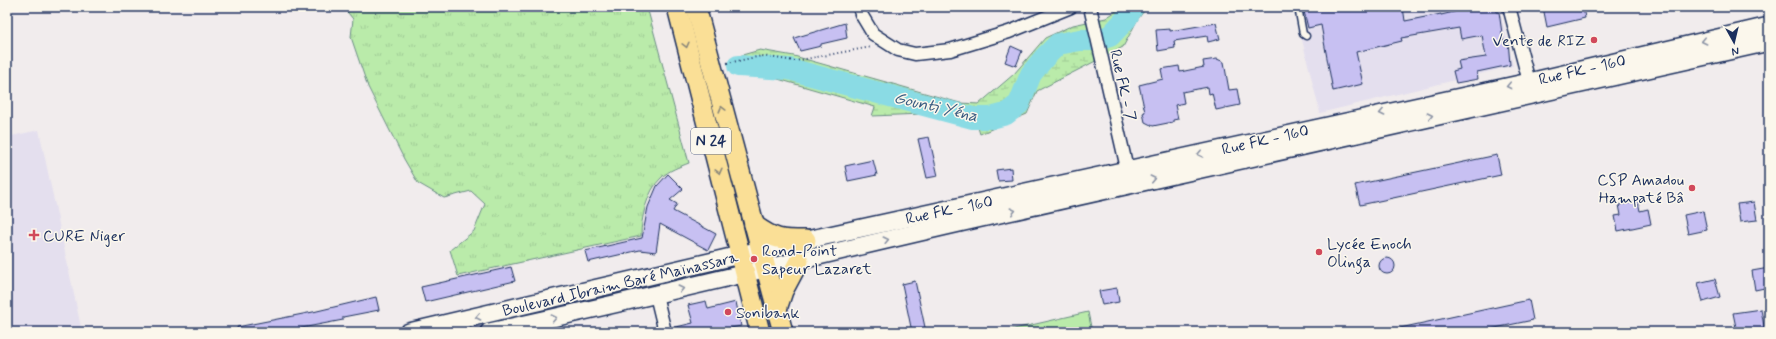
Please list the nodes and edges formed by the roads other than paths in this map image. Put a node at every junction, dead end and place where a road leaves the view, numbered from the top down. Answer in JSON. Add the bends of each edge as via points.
{"nodes":[{"id":1,"x":677,"y":7,"type":"edge"},
{"id":2,"x":696,"y":7,"type":"edge"},
{"id":3,"x":859,"y":7,"type":"edge"},
{"id":4,"x":1071,"y":7,"type":"edge"},
{"id":5,"x":1090,"y":7,"type":"edge"},
{"id":6,"x":1298,"y":7,"type":"edge"},
{"id":7,"x":1510,"y":7,"type":"edge"},
{"id":8,"x":1769,"y":26,"type":"edge"},
{"id":9,"x":1306,"y":36,"type":"dead end"},
{"id":10,"x":1769,"y":42,"type":"edge"},
{"id":11,"x":1636,"y":64,"type":"junction"},
{"id":12,"x":1531,"y":88,"type":"junction"},
{"id":13,"x":1129,"y":177,"type":"junction"},
{"id":14,"x":754,"y":225,"type":"junction"},
{"id":15,"x":806,"y":240,"type":"junction"},
{"id":16,"x":761,"y":250,"type":"junction"},
{"id":17,"x":740,"y":255,"type":"junction"},
{"id":18,"x":799,"y":261,"type":"junction"},
{"id":19,"x":766,"y":268,"type":"junction"},
{"id":20,"x":745,"y":274,"type":"junction"},
{"id":21,"x":656,"y":295,"type":"junction"},
{"id":22,"x":777,"y":309,"type":"junction"},
{"id":23,"x":523,"y":328,"type":"edge"},
{"id":24,"x":409,"y":332,"type":"edge"},
{"id":25,"x":489,"y":332,"type":"edge"},
{"id":26,"x":665,"y":332,"type":"edge"},
{"id":27,"x":760,"y":332,"type":"edge"},
{"id":28,"x":783,"y":332,"type":"edge"}],
"edges":[{"from":1,"to":17,"type":"main road","number":"N 24","one_way":true},
{"from":14,"to":2,"type":"main road","number":"N 24","one_way":true},
{"from":3,"to":4,"type":"street","via":[[872,34],[898,50],[915,54],[950,50],[1009,32]]},
{"from":5,"to":13,"type":"street","name":"Rue FK - 7"},
{"from":6,"to":9,"type":"lane","via":[[1303,34]]},
{"from":7,"to":12,"type":"street"},
{"from":8,"to":11,"type":"main road","name":"Rue FK - 160","one_way":true},
{"from":10,"to":11,"type":"main road","name":"Rue FK - 160"},
{"from":11,"to":12,"type":"main road","name":"Rue FK - 160"},
{"from":12,"to":13,"type":"main road","name":"Rue FK - 160"},
{"from":13,"to":15,"type":"main road","name":"Rue FK - 160"},
{"from":18,"to":13,"type":"main road","name":"Rue FK - 160","one_way":true},
{"from":14,"to":15,"type":"main road","via":[[777,239]]},
{"from":14,"to":16,"type":"main road","number":"N 24"},
{"from":15,"to":16,"type":"main road","name":"Rue FK - 160"},
{"from":16,"to":17,"type":"main road","name":"Boulevard Ibraim Baré Maïnassara"},
{"from":16,"to":19,"type":"main road","number":"N 24"},
{"from":17,"to":20,"type":"main road","number":"N 24"},
{"from":17,"to":24,"type":"main road","name":"Boulevard Ibraim Baré Maïnassara","one_way":true},
{"from":18,"to":19,"type":"main road","name":"Rue FK - 160"},
{"from":18,"to":22,"type":"main road","via":[[783,291]]},
{"from":19,"to":20,"type":"main road","name":"Boulevard Ibraim Baré Maïnassara"},
{"from":19,"to":22,"type":"main road","number":"N 24"},
{"from":21,"to":20,"type":"main road","name":"Boulevard Ibraim Baré Maïnassara","one_way":true},
{"from":20,"to":27,"type":"main road","number":"N 24"},
{"from":23,"to":21,"type":"main road","name":"Boulevard Ibraim Baré Maïnassara","one_way":true},
{"from":21,"to":26,"type":"street"},
{"from":22,"to":28,"type":"main road","number":"N 24"},
{"from":23,"to":25,"type":"main road","name":"Boulevard Ibraim Baré Maïnassara"}]}
